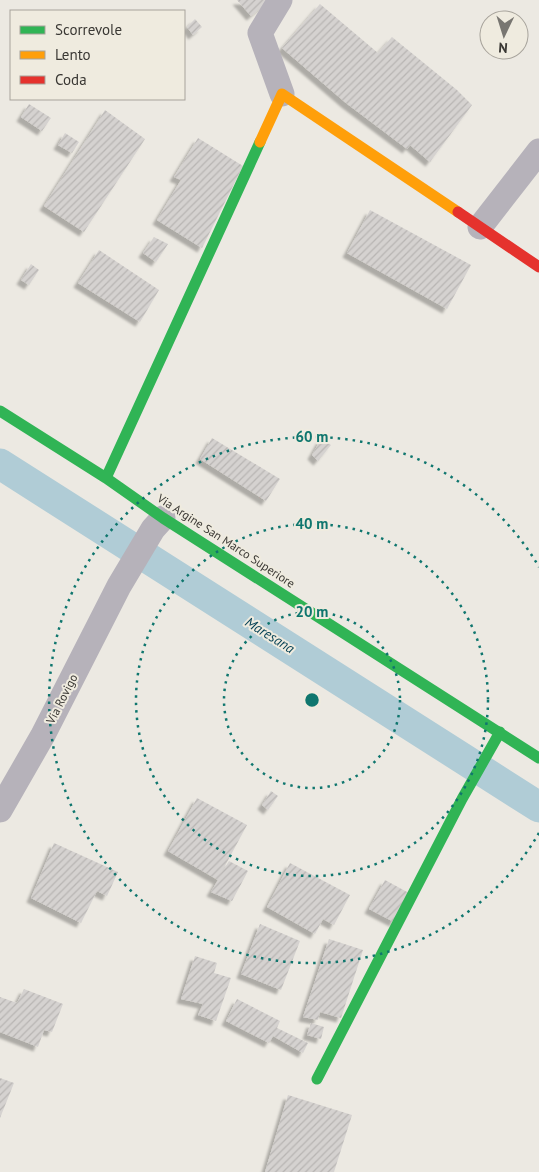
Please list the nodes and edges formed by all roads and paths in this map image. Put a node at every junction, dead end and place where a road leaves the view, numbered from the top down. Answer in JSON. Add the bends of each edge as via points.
{"nodes":[{"id":1,"x":280,"y":0,"type":"edge"},
{"id":2,"x":282,"y":94,"type":"junction"},
{"id":3,"x":539,"y":151,"type":"edge"},
{"id":4,"x":480,"y":227,"type":"junction"},
{"id":5,"x":539,"y":267,"type":"edge"},
{"id":6,"x":0,"y":411,"type":"edge"},
{"id":7,"x":106,"y":478,"type":"junction"},
{"id":8,"x":158,"y":524,"type":"junction"},
{"id":9,"x":500,"y":732,"type":"junction"},
{"id":10,"x":539,"y":758,"type":"edge"},
{"id":11,"x":0,"y":810,"type":"edge"},
{"id":12,"x":317,"y":1079,"type":"dead end"}],
"edges":[{"from":1,"to":2,"type":"street","via":[[260,33]]},
{"from":2,"to":4,"type":"street"},
{"from":2,"to":7,"type":"street"},
{"from":3,"to":4,"type":"street"},
{"from":4,"to":5,"type":"street"},
{"from":6,"to":7,"type":"street","name":"Via Argine San Marco Superiore"},
{"from":7,"to":8,"type":"street","name":"Via Argine San Marco Superiore"},
{"from":8,"to":9,"type":"street","name":"Via Argine San Marco Superiore"},
{"from":8,"to":11,"type":"street","name":"Via Rovigo","via":[[119,586],[43,735]]},
{"from":9,"to":10,"type":"street","name":"Via Argine San Marco Superiore"},
{"from":9,"to":12,"type":"street"}]}
